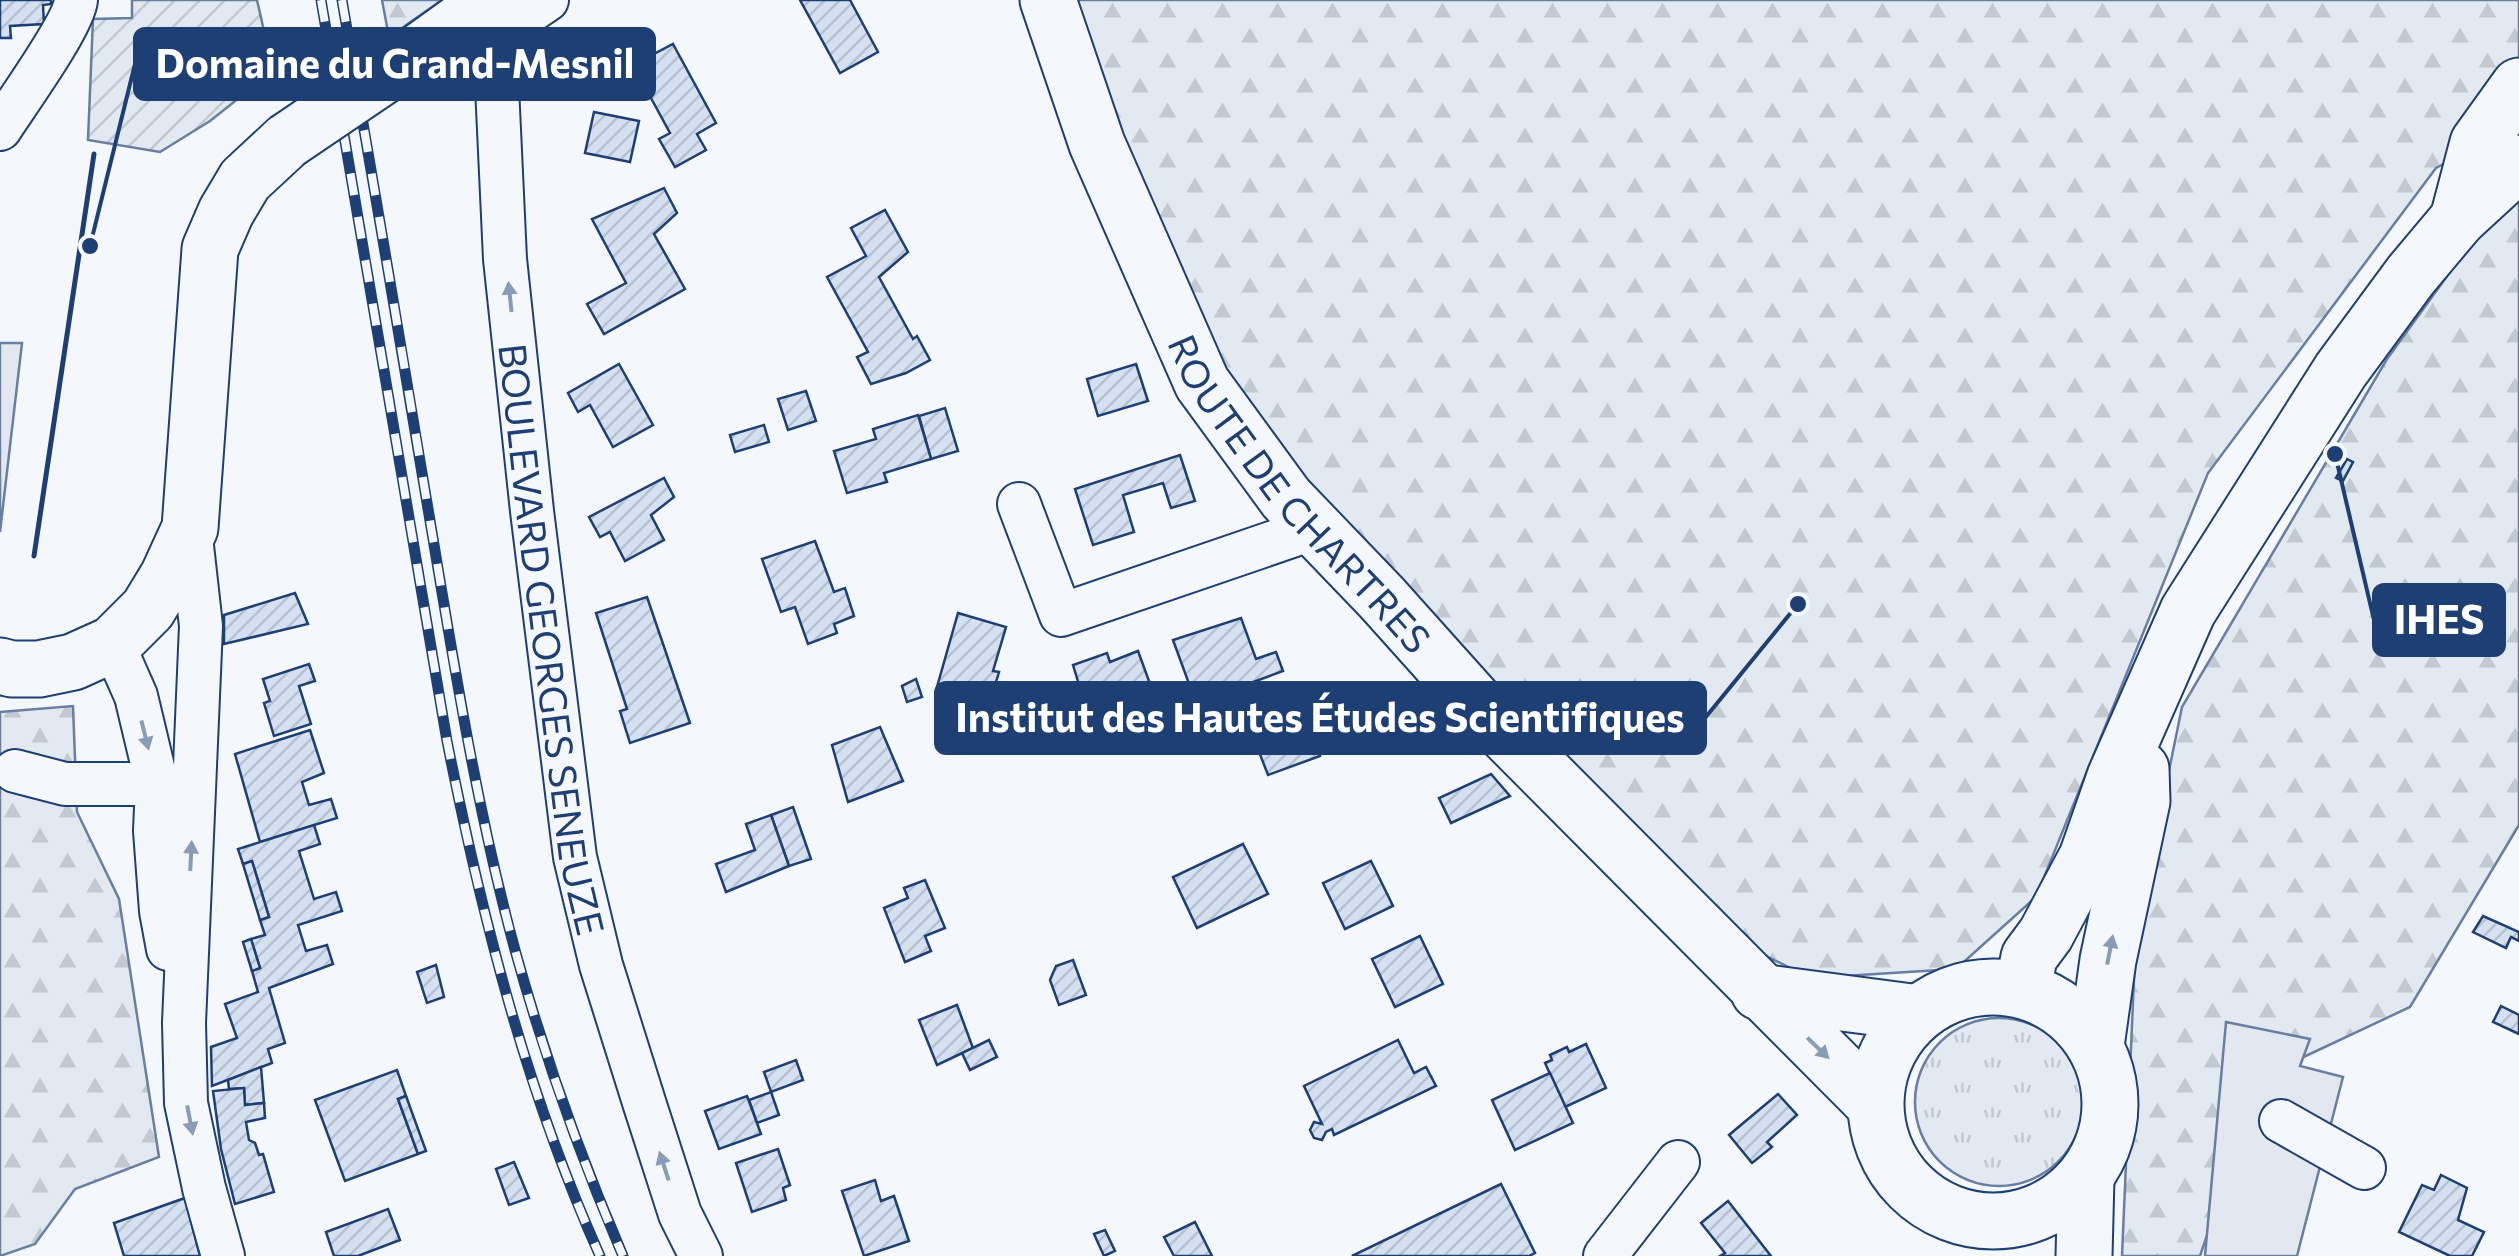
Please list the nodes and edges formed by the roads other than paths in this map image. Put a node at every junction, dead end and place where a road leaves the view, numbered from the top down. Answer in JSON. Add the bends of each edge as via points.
{"nodes":[{"id":1,"x":76,"y":0,"type":"edge"},
{"id":2,"x":547,"y":0,"type":"edge"},
{"id":3,"x":1048,"y":0,"type":"edge"},
{"id":4,"x":492,"y":13,"type":"edge"},
{"id":5,"x":16,"y":82,"type":"edge"},
{"id":6,"x":2519,"y":86,"type":"edge"},
{"id":7,"x":0,"y":128,"type":"edge"},
{"id":8,"x":2519,"y":162,"type":"edge"},
{"id":9,"x":2458,"y":219,"type":"junction"},
{"id":10,"x":1019,"y":504,"type":"dead end"},
{"id":11,"x":190,"y":528,"type":"junction"},
{"id":12,"x":1315,"y":528,"type":"junction"},
{"id":13,"x":113,"y":644,"type":"junction"},
{"id":14,"x":0,"y":666,"type":"edge"},
{"id":15,"x":2139,"y":721,"type":"junction"},
{"id":16,"x":14,"y":771,"type":"dead end"},
{"id":17,"x":158,"y":784,"type":"junction"},
{"id":18,"x":2022,"y":990,"type":"junction"},
{"id":19,"x":1760,"y":992,"type":"junction"},
{"id":20,"x":1919,"y":1013,"type":"junction"},
{"id":21,"x":184,"y":1023,"type":"junction"},
{"id":22,"x":2096,"y":1046,"type":"junction"},
{"id":23,"x":1875,"y":1105,"type":"junction"},
{"id":24,"x":2281,"y":1120,"type":"dead end"},
{"id":25,"x":1678,"y":1162,"type":"dead end"},
{"id":26,"x":2364,"y":1168,"type":"dead end"},
{"id":27,"x":2086,"y":1178,"type":"junction"},
{"id":28,"x":1999,"y":1239,"type":"edge"},
{"id":29,"x":223,"y":1256,"type":"edge"},
{"id":30,"x":700,"y":1256,"type":"edge"},
{"id":31,"x":1605,"y":1256,"type":"edge"},
{"id":32,"x":2084,"y":1256,"type":"edge"}],
"edges":[{"from":1,"to":5,"type":"street"},
{"from":2,"to":4,"type":"street"},
{"from":3,"to":12,"type":"main road","name":"ROUTE DE CHARTRES","via":[[1097,144],[1202,383]]},
{"from":4,"to":11,"type":"main road","bridge":true,"via":[[420,51],[288,142],[245,180],[226,212],[210,249]]},
{"from":30,"to":4,"type":"street","name":"BOULEVARD GEORGES SENEUZE","one_way":true,"via":[[680,1214],[601,965],[575,856],[506,259]]},
{"from":5,"to":7,"type":"street"},
{"from":6,"to":9,"type":"main road","via":[[2478,143]]},
{"from":8,"to":9,"type":"main road"},
{"from":9,"to":15,"type":"main road","via":[[2341,370],[2240,526],[2188,611]]},
{"from":10,"to":12,"type":"street","via":[[1062,614]]},
{"from":11,"to":13,"type":"main road","via":[[148,608]]},
{"from":21,"to":11,"type":"street","one_way":true,"via":[[201,626]]},
{"from":12,"to":19,"type":"main road","name":"ROUTE DE CHARTRES","via":[[1485,713]]},
{"from":13,"to":14,"type":"main road","via":[[73,662]]},
{"from":13,"to":17,"type":"street","one_way":true,"via":[[136,696]]},
{"from":15,"to":18,"type":"main road","via":[[2087,857],[2029,957]]},
{"from":22,"to":15,"type":"main road","one_way":true,"via":[[2142,801]]},
{"from":16,"to":17,"type":"street","via":[[65,784]]},
{"from":17,"to":21,"type":"street","via":[[160,911]]},
{"from":18,"to":20,"type":"main road","via":[[1968,989]]},
{"from":18,"to":22,"type":"main road","via":[[2052,1002]]},
{"from":19,"to":20,"type":"main road"},
{"from":19,"to":23,"type":"main road","name":"ROUTE DE CHARTRES","one_way":true},
{"from":20,"to":23,"type":"main road","via":[[1886,1054]]},
{"from":21,"to":29,"type":"street","one_way":true,"via":[[186,1102]]},
{"from":22,"to":27,"type":"main road","via":[[2111,1102],[2106,1142]]},
{"from":23,"to":28,"type":"main road","via":[[1881,1141],[1910,1186]]},
{"from":24,"to":26,"type":"street"},
{"from":25,"to":31,"type":"street"},
{"from":27,"to":28,"type":"main road"},
{"from":27,"to":32,"type":"main road"}]}
